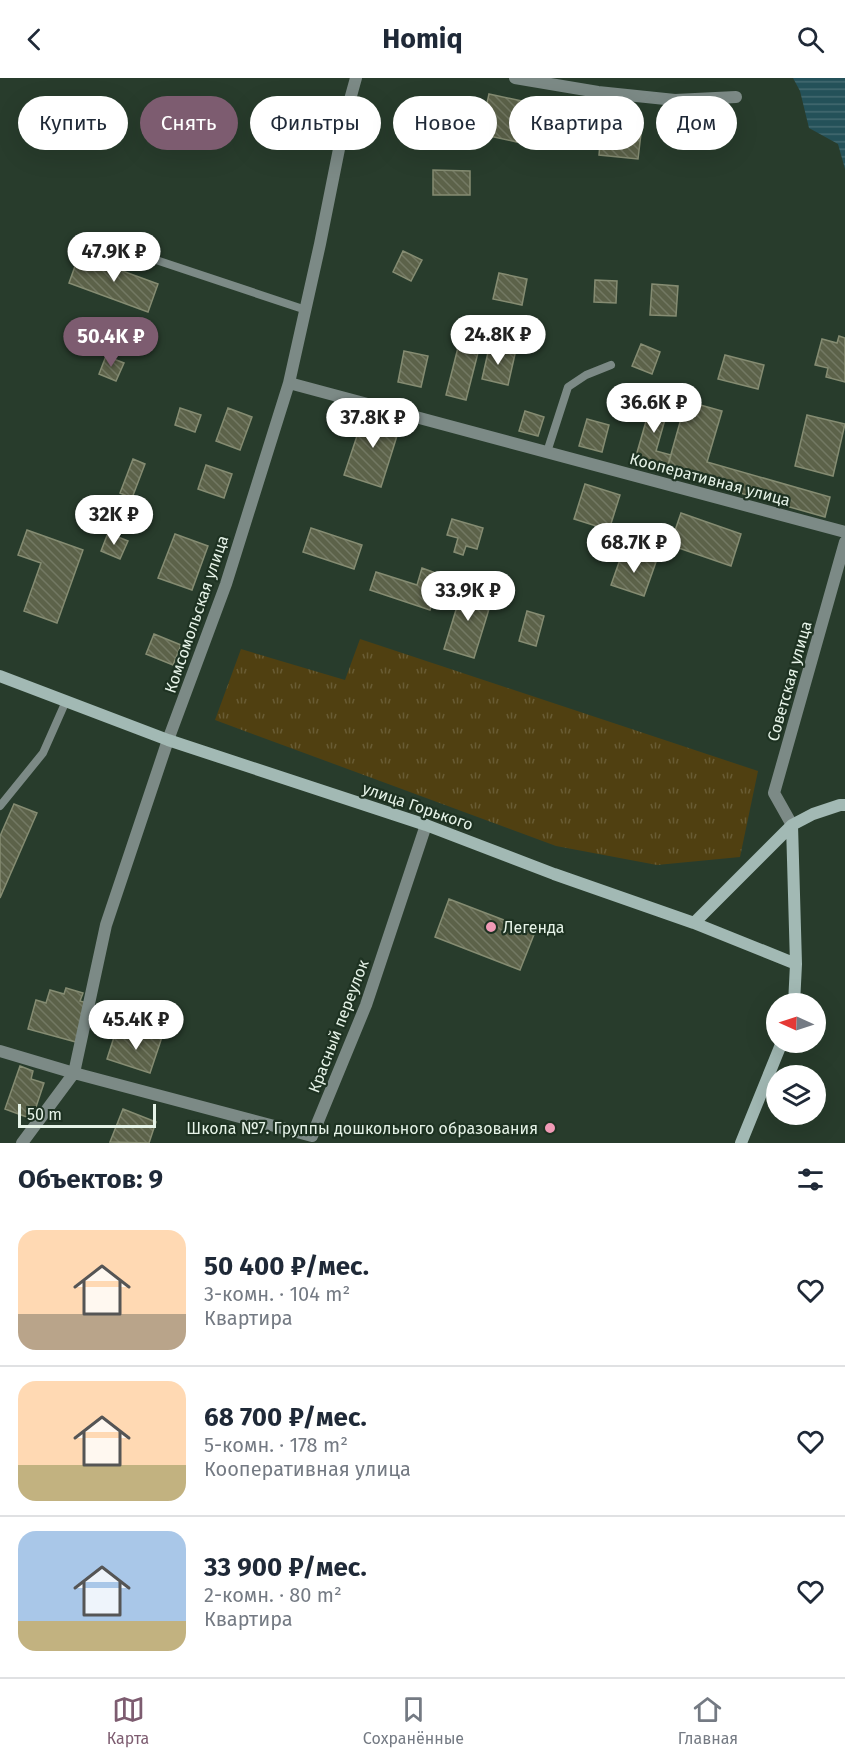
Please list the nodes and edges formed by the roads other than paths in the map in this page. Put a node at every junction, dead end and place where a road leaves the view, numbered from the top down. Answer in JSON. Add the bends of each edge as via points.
{"nodes":[{"id":1,"x":356,"y":78,"type":"edge"},
{"id":2,"x":515,"y":78,"type":"edge"},
{"id":3,"x":656,"y":97,"type":"edge"},
{"id":4,"x":117,"y":247,"type":"dead end"},
{"id":5,"x":306,"y":310,"type":"junction"},
{"id":6,"x":611,"y":365,"type":"dead end"},
{"id":7,"x":289,"y":383,"type":"junction"},
{"id":8,"x":547,"y":452,"type":"junction"},
{"id":9,"x":845,"y":532,"type":"edge"},
{"id":10,"x":845,"y":542,"type":"edge"},
{"id":11,"x":0,"y":676,"type":"edge"},
{"id":12,"x":66,"y":701,"type":"junction"},
{"id":13,"x":168,"y":740,"type":"junction"},
{"id":14,"x":845,"y":805,"type":"edge"},
{"id":15,"x":0,"y":806,"type":"edge"},
{"id":16,"x":426,"y":825,"type":"junction"},
{"id":17,"x":792,"y":825,"type":"junction"},
{"id":18,"x":694,"y":923,"type":"junction"},
{"id":19,"x":796,"y":964,"type":"junction"},
{"id":20,"x":795,"y":993,"type":"edge"},
{"id":21,"x":0,"y":1051,"type":"edge"},
{"id":22,"x":778,"y":1053,"type":"edge"},
{"id":23,"x":74,"y":1073,"type":"junction"},
{"id":24,"x":22,"y":1143,"type":"edge"},
{"id":25,"x":741,"y":1143,"type":"edge"}],
"edges":[{"from":1,"to":5,"type":"street","name":"Комсомольская улица"},
{"from":2,"to":3,"type":"street"},
{"from":4,"to":5,"type":"lane"},
{"from":5,"to":7,"type":"street","name":"Комсомольская улица"},
{"from":6,"to":8,"type":"lane","via":[[568,387]]},
{"from":7,"to":8,"type":"street","name":"Кооперативная улица"},
{"from":7,"to":13,"type":"street","name":"Комсомольская улица","via":[[226,584]]},
{"from":8,"to":9,"type":"street","name":"Кооперативная улица"},
{"from":10,"to":17,"type":"street","name":"Советская улица","via":[[774,793]]},
{"from":11,"to":12,"type":"main road","name":"улица Горького"},
{"from":12,"to":13,"type":"main road","name":"улица Горького"},
{"from":12,"to":15,"type":"lane","via":[[43,753]]},
{"from":13,"to":16,"type":"main road","name":"улица Горького"},
{"from":13,"to":23,"type":"street","name":"Комсомольская улица","via":[[106,925]]},
{"from":14,"to":17,"type":"main road"},
{"from":16,"to":18,"type":"main road","name":"улица Горького"},
{"from":16,"to":23,"type":"street","name":"Красный переулок","via":[[366,1005],[312,1136]]},
{"from":17,"to":18,"type":"main road"},
{"from":17,"to":19,"type":"main road"},
{"from":18,"to":19,"type":"main road","name":"улица Горького"},
{"from":19,"to":20,"type":"main road"},
{"from":21,"to":23,"type":"street","name":"Красный переулок"},
{"from":22,"to":25,"type":"main road"},
{"from":23,"to":24,"type":"street","name":"Комсомольская улица"}]}
